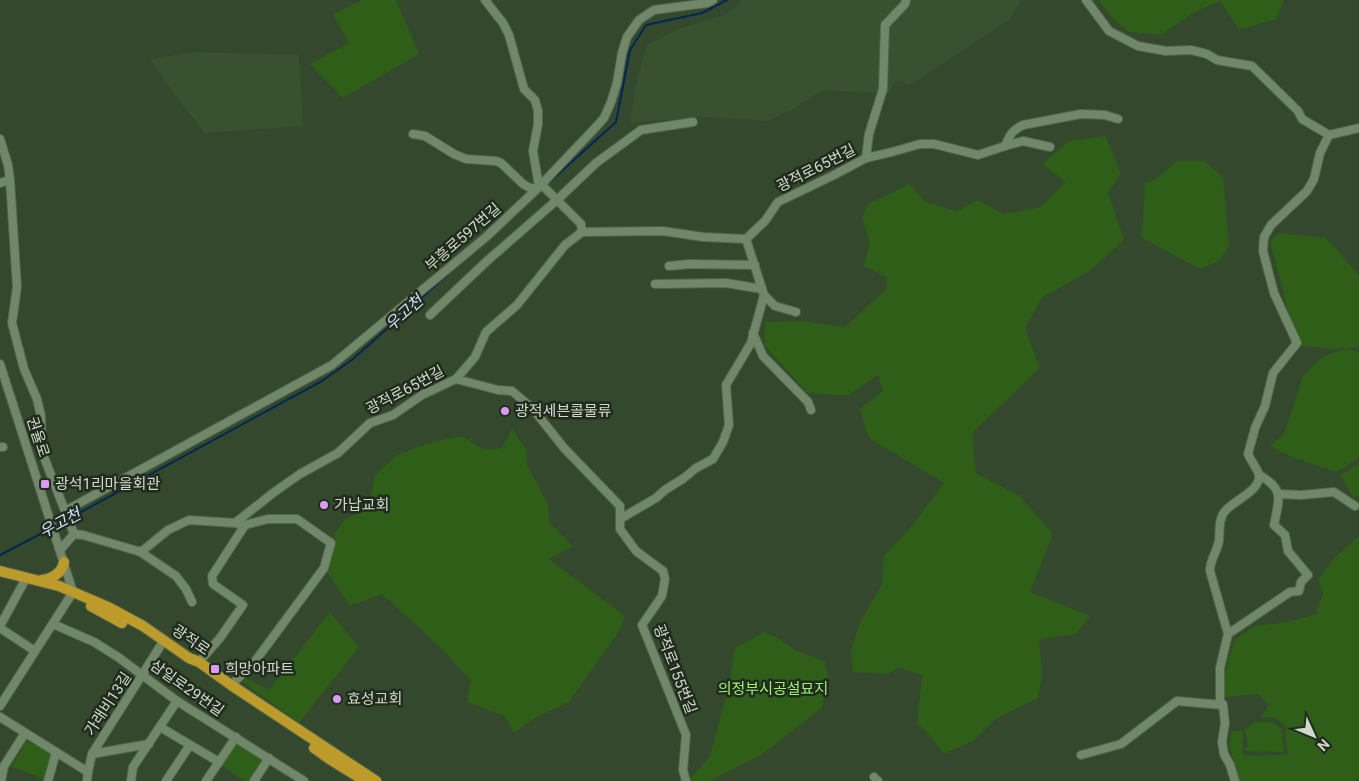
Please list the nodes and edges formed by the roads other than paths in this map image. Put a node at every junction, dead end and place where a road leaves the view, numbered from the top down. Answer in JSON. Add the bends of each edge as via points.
{"nodes":[{"id":1,"x":485,"y":0,"type":"edge"},
{"id":2,"x":713,"y":0,"type":"edge"},
{"id":3,"x":906,"y":0,"type":"edge"},
{"id":4,"x":1086,"y":0,"type":"edge"},
{"id":5,"x":1118,"y":119,"type":"dead end"},
{"id":6,"x":694,"y":122,"type":"dead end"},
{"id":7,"x":1359,"y":128,"type":"edge"},
{"id":8,"x":413,"y":134,"type":"dead end"},
{"id":9,"x":1329,"y":135,"type":"junction"},
{"id":10,"x":0,"y":139,"type":"edge"},
{"id":11,"x":1005,"y":146,"type":"junction"},
{"id":12,"x":1050,"y":147,"type":"dead end"},
{"id":13,"x":866,"y":158,"type":"junction"},
{"id":14,"x":10,"y":180,"type":"junction"},
{"id":15,"x":0,"y":183,"type":"edge"},
{"id":16,"x":541,"y":187,"type":"junction"},
{"id":17,"x":556,"y":200,"type":"junction"},
{"id":18,"x":582,"y":232,"type":"junction"},
{"id":19,"x":746,"y":239,"type":"junction"},
{"id":20,"x":755,"y":265,"type":"junction"},
{"id":21,"x":669,"y":266,"type":"dead end"},
{"id":22,"x":655,"y":284,"type":"dead end"},
{"id":23,"x":763,"y":292,"type":"junction"},
{"id":24,"x":796,"y":312,"type":"dead end"},
{"id":25,"x":430,"y":315,"type":"dead end"},
{"id":26,"x":753,"y":333,"type":"junction"},
{"id":27,"x":0,"y":364,"type":"edge"},
{"id":28,"x":456,"y":378,"type":"junction"},
{"id":29,"x":810,"y":410,"type":"dead end"},
{"id":30,"x":1259,"y":475,"type":"junction"},
{"id":31,"x":1279,"y":494,"type":"junction"},
{"id":32,"x":1355,"y":506,"type":"dead end"},
{"id":33,"x":65,"y":514,"type":"junction"},
{"id":34,"x":620,"y":519,"type":"junction"},
{"id":35,"x":235,"y":523,"type":"junction"},
{"id":36,"x":245,"y":525,"type":"junction"},
{"id":37,"x":73,"y":531,"type":"junction"},
{"id":38,"x":58,"y":546,"type":"junction"},
{"id":39,"x":139,"y":551,"type":"junction"},
{"id":40,"x":64,"y":562,"type":"junction"},
{"id":41,"x":0,"y":571,"type":"edge"},
{"id":42,"x":0,"y":576,"type":"edge"},
{"id":43,"x":37,"y":580,"type":"junction"},
{"id":44,"x":24,"y":582,"type":"junction"},
{"id":45,"x":72,"y":594,"type":"junction"},
{"id":46,"x":192,"y":602,"type":"dead end"},
{"id":47,"x":53,"y":624,"type":"junction"},
{"id":48,"x":0,"y":627,"type":"edge"},
{"id":49,"x":1228,"y":634,"type":"junction"},
{"id":50,"x":161,"y":645,"type":"junction"},
{"id":51,"x":35,"y":651,"type":"junction"},
{"id":52,"x":199,"y":662,"type":"junction"},
{"id":53,"x":143,"y":674,"type":"junction"},
{"id":54,"x":231,"y":685,"type":"junction"},
{"id":55,"x":177,"y":700,"type":"junction"},
{"id":56,"x":1223,"y":705,"type":"junction"},
{"id":57,"x":0,"y":706,"type":"edge"},
{"id":58,"x":0,"y":717,"type":"edge"},
{"id":59,"x":160,"y":727,"type":"junction"},
{"id":60,"x":25,"y":733,"type":"junction"},
{"id":61,"x":236,"y":737,"type":"junction"},
{"id":62,"x":148,"y":744,"type":"junction"},
{"id":63,"x":190,"y":745,"type":"junction"},
{"id":64,"x":56,"y":752,"type":"junction"},
{"id":65,"x":92,"y":754,"type":"junction"},
{"id":66,"x":1081,"y":755,"type":"dead end"},
{"id":67,"x":269,"y":758,"type":"junction"},
{"id":68,"x":218,"y":762,"type":"junction"},
{"id":69,"x":88,"y":772,"type":"junction"},
{"id":70,"x":351,"y":772,"type":"junction"},
{"id":71,"x":1,"y":781,"type":"edge"},
{"id":72,"x":48,"y":781,"type":"edge"},
{"id":73,"x":88,"y":781,"type":"edge"},
{"id":74,"x":131,"y":781,"type":"edge"},
{"id":75,"x":166,"y":781,"type":"edge"},
{"id":76,"x":206,"y":781,"type":"edge"},
{"id":77,"x":254,"y":781,"type":"edge"},
{"id":78,"x":304,"y":781,"type":"edge"},
{"id":79,"x":358,"y":781,"type":"edge"},
{"id":80,"x":366,"y":781,"type":"edge"},
{"id":81,"x":376,"y":781,"type":"edge"},
{"id":82,"x":686,"y":781,"type":"edge"},
{"id":83,"x":1235,"y":781,"type":"edge"}],
"edges":[{"from":1,"to":16,"type":"street","via":[[506,29],[524,89],[534,100],[538,111],[533,151]]},
{"from":2,"to":16,"type":"street","name":"부흥로597번길","via":[[654,10],[639,20],[627,37],[617,82],[604,118]]},
{"from":3,"to":13,"type":"street","via":[[885,25],[883,89],[869,134]]},
{"from":4,"to":9,"type":"street","via":[[1109,32],[1138,46],[1166,51],[1191,50],[1216,60],[1252,66],[1298,111],[1302,119]]},
{"from":5,"to":11,"type":"street","via":[[1081,114],[1023,125],[1015,129]]},
{"from":6,"to":17,"type":"street","via":[[641,130],[596,163]]},
{"from":7,"to":9,"type":"street"},
{"from":8,"to":16,"type":"street","via":[[425,136],[466,159],[496,161],[523,184],[530,188]]},
{"from":9,"to":30,"type":"street","via":[[1307,192],[1271,226],[1264,237],[1263,251],[1274,293],[1296,343],[1273,373],[1265,406],[1255,428],[1248,454]]},
{"from":10,"to":14,"type":"street"},
{"from":11,"to":12,"type":"street","via":[[1023,141]]},
{"from":11,"to":13,"type":"street","name":"광적로65번길","via":[[978,155],[934,144],[920,144]]},
{"from":13,"to":19,"type":"street","name":"광적로65번길","via":[[778,202],[765,221]]},
{"from":14,"to":15,"type":"street"},
{"from":14,"to":33,"type":"street","via":[[17,287],[12,323],[41,416],[42,452]]},
{"from":16,"to":17,"type":"street"},
{"from":16,"to":33,"type":"street","name":"부흥로597번길","via":[[332,365]]},
{"from":17,"to":18,"type":"street","via":[[581,224]]},
{"from":17,"to":25,"type":"street","via":[[486,260]]},
{"from":18,"to":19,"type":"street","via":[[663,231]]},
{"from":18,"to":28,"type":"street","name":"광적로65번길","via":[[566,245],[517,305],[486,332],[475,358]]},
{"from":19,"to":20,"type":"street"},
{"from":20,"to":21,"type":"street"},
{"from":20,"to":23,"type":"street"},
{"from":22,"to":23,"type":"street","via":[[726,283]]},
{"from":23,"to":24,"type":"street","via":[[775,306]]},
{"from":23,"to":26,"type":"street"},
{"from":26,"to":29,"type":"street","via":[[763,356],[808,402]]},
{"from":26,"to":34,"type":"street","via":[[751,343],[726,385],[729,424],[713,459]]},
{"from":27,"to":38,"type":"street","name":"권율로"},
{"from":28,"to":34,"type":"street","name":"광적로155번길","via":[[512,391],[533,409],[564,448],[620,506]]},
{"from":28,"to":35,"type":"street","name":"광적로65번길","via":[[393,415],[370,423],[338,453],[300,474]]},
{"from":30,"to":31,"type":"street","via":[[1270,481]]},
{"from":30,"to":49,"type":"street","via":[[1253,490],[1224,512],[1218,544],[1210,562]]},
{"from":31,"to":32,"type":"street","via":[[1334,492]]},
{"from":31,"to":49,"type":"street","via":[[1274,525],[1285,535],[1288,551],[1308,575],[1301,582],[1299,591],[1290,592]]},
{"from":33,"to":37,"type":"street"},
{"from":34,"to":82,"type":"street","name":"광적로155번길","via":[[620,529],[636,551],[663,571],[662,596],[642,625],[686,735],[683,770]]},
{"from":35,"to":36,"type":"street"},
{"from":35,"to":39,"type":"street","via":[[190,520],[168,530]]},
{"from":36,"to":52,"type":"street","via":[[212,576],[213,584],[244,605]]},
{"from":36,"to":54,"type":"street","via":[[268,519],[297,519],[331,543],[324,568],[253,664]]},
{"from":37,"to":38,"type":"street"},
{"from":37,"to":39,"type":"street"},
{"from":38,"to":40,"type":"street"},
{"from":39,"to":46,"type":"street","via":[[176,576]]},
{"from":40,"to":43,"type":"main road","via":[[60,572]]},
{"from":40,"to":45,"type":"street"},
{"from":41,"to":43,"type":"main road","name":"광적로"},
{"from":42,"to":44,"type":"main road","name":"광적로"},
{"from":43,"to":45,"type":"main road","name":"광적로","via":[[59,586]]},
{"from":44,"to":45,"type":"main road","name":"광적로"},
{"from":44,"to":48,"type":"street"},
{"from":45,"to":47,"type":"street"},
{"from":45,"to":50,"type":"main road","name":"광적로"},
{"from":45,"to":52,"type":"main road","name":"광적로","via":[[108,606]]},
{"from":47,"to":51,"type":"street"},
{"from":47,"to":53,"type":"street","name":"삼일로29번길","via":[[94,642]]},
{"from":48,"to":51,"type":"street"},
{"from":49,"to":56,"type":"street","via":[[1220,668],[1220,700]]},
{"from":50,"to":53,"type":"street","name":"가래비13길"},
{"from":50,"to":70,"type":"main road","name":"광적로"},
{"from":51,"to":57,"type":"street"},
{"from":52,"to":54,"type":"main road","name":"광적로"},
{"from":53,"to":55,"type":"street","name":"삼일로29번길"},
{"from":53,"to":65,"type":"street","name":"가래비13길"},
{"from":54,"to":81,"type":"main road","name":"광적로"},
{"from":55,"to":59,"type":"street"},
{"from":55,"to":61,"type":"street","name":"삼일로29번길"},
{"from":56,"to":66,"type":"street","via":[[1177,701],[1121,744]]},
{"from":56,"to":83,"type":"street","via":[[1222,742]]},
{"from":58,"to":60,"type":"street"},
{"from":59,"to":62,"type":"street"},
{"from":59,"to":63,"type":"street"},
{"from":60,"to":64,"type":"street"},
{"from":60,"to":71,"type":"street","via":[[4,766]]},
{"from":61,"to":67,"type":"street","name":"삼일로29번길"},
{"from":61,"to":68,"type":"street"},
{"from":62,"to":65,"type":"street"},
{"from":62,"to":74,"type":"street","via":[[133,767]]},
{"from":63,"to":68,"type":"street"},
{"from":63,"to":75,"type":"street"},
{"from":64,"to":69,"type":"street"},
{"from":64,"to":72,"type":"street"},
{"from":65,"to":69,"type":"street","name":"가래비13길"},
{"from":67,"to":77,"type":"street"},
{"from":67,"to":78,"type":"street","name":"삼일로29번길"},
{"from":68,"to":76,"type":"street"},
{"from":69,"to":73,"type":"street","name":"가래비13길"},
{"from":70,"to":79,"type":"main road"},
{"from":70,"to":80,"type":"main road","name":"광적로"}]}
